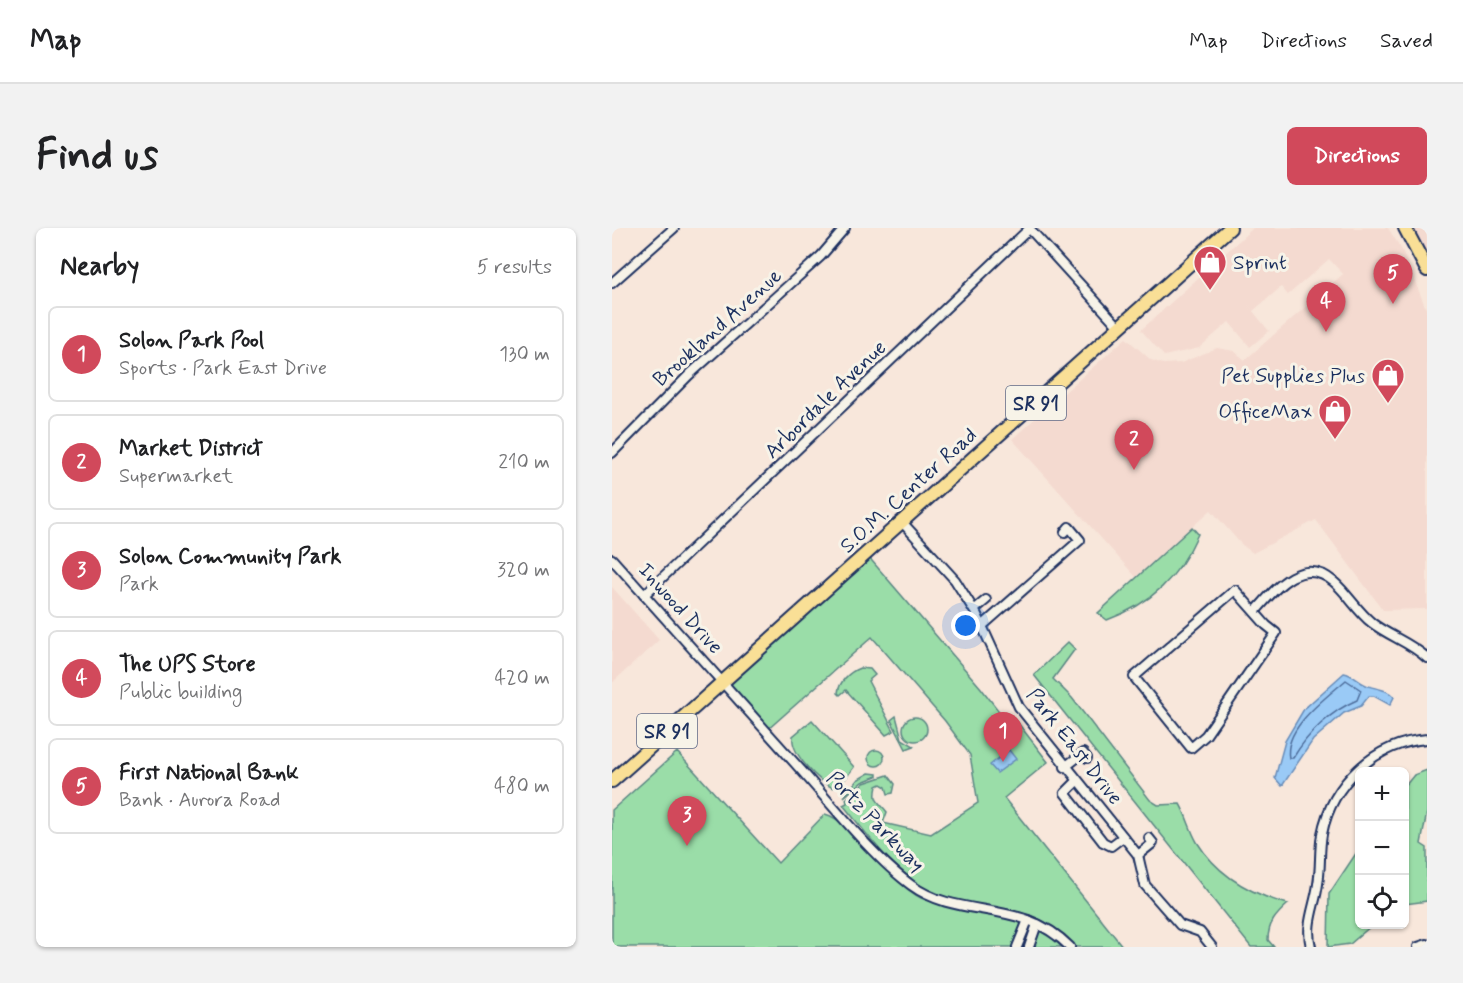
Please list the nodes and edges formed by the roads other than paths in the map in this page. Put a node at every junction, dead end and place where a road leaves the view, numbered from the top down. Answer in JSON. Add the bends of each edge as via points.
{"nodes":[{"id":1,"x":674,"y":228,"type":"edge"},
{"id":2,"x":845,"y":228,"type":"edge"},
{"id":3,"x":1029,"y":228,"type":"edge"},
{"id":4,"x":1405,"y":228,"type":"edge"},
{"id":5,"x":1222,"y":230,"type":"edge"},
{"id":6,"x":1427,"y":270,"type":"edge"},
{"id":7,"x":612,"y":283,"type":"edge"},
{"id":8,"x":1120,"y":328,"type":"junction"},
{"id":9,"x":612,"y":453,"type":"edge"},
{"id":10,"x":902,"y":522,"type":"junction"},
{"id":11,"x":1065,"y":532,"type":"dead end"},
{"id":12,"x":612,"y":559,"type":"edge"},
{"id":13,"x":644,"y":595,"type":"junction"},
{"id":14,"x":986,"y":600,"type":"dead end"},
{"id":15,"x":974,"y":610,"type":"junction"},
{"id":16,"x":1255,"y":612,"type":"junction"},
{"id":17,"x":981,"y":627,"type":"junction"},
{"id":18,"x":1427,"y":658,"type":"edge"},
{"id":19,"x":722,"y":681,"type":"junction"},
{"id":20,"x":1427,"y":739,"type":"edge"},
{"id":21,"x":1087,"y":758,"type":"dead end"},
{"id":22,"x":1065,"y":767,"type":"junction"},
{"id":23,"x":612,"y":781,"type":"edge"},
{"id":24,"x":1077,"y":781,"type":"junction"},
{"id":25,"x":1123,"y":837,"type":"junction"},
{"id":26,"x":1149,"y":838,"type":"dead end"},
{"id":27,"x":1137,"y":855,"type":"junction"},
{"id":28,"x":1028,"y":920,"type":"junction"},
{"id":29,"x":1037,"y":924,"type":"junction"},
{"id":30,"x":1427,"y":944,"type":"edge"},
{"id":31,"x":1017,"y":947,"type":"edge"},
{"id":32,"x":1029,"y":947,"type":"edge"},
{"id":33,"x":1070,"y":947,"type":"edge"},
{"id":34,"x":1212,"y":947,"type":"edge"},
{"id":35,"x":1311,"y":947,"type":"edge"},
{"id":36,"x":1418,"y":947,"type":"edge"}],
"edges":[{"from":1,"to":7,"type":"street"},
{"from":2,"to":9,"type":"street","name":"Brookland Avenue","via":[[821,256],[689,375]]},
{"from":3,"to":8,"type":"street"},
{"from":3,"to":13,"type":"street","name":"Arbordale Avenue"},
{"from":4,"to":6,"type":"main road"},
{"from":5,"to":8,"type":"main road","name":"S.O.M. Center Road","number":"SR 91"},
{"from":8,"to":10,"type":"main road","name":"S.O.M. Center Road","number":"SR 91"},
{"from":10,"to":15,"type":"street","name":"Park East Drive","via":[[956,580]]},
{"from":10,"to":19,"type":"main road","name":"S.O.M. Center Road","number":"SR 91"},
{"from":11,"to":17,"type":"street","via":[[1069,528],[1080,540]]},
{"from":12,"to":13,"type":"street","name":"Inwood Drive"},
{"from":13,"to":19,"type":"street","name":"Inwood Drive"},
{"from":14,"to":15,"type":"street"},
{"from":15,"to":17,"type":"street","name":"Park East Drive"},
{"from":16,"to":16,"type":"street","via":[[1276,633],[1206,735],[1191,748],[1134,677],[1235,590]]},
{"from":16,"to":18,"type":"street","via":[[1286,579],[1302,573],[1320,574],[1335,582],[1372,622]]},
{"from":17,"to":22,"type":"street","name":"Park East Drive","via":[[1019,707]]},
{"from":19,"to":23,"type":"main road","name":"S.O.M. Center Road","number":"SR 91"},
{"from":19,"to":28,"type":"street","name":"Portz Parkway","via":[[901,878],[943,901],[1015,914]]},
{"from":20,"to":35,"type":"street","via":[[1398,746],[1371,759],[1350,777],[1336,797],[1320,845],[1318,889],[1308,924]]},
{"from":21,"to":22,"type":"street","via":[[1083,753]]},
{"from":22,"to":24,"type":"street","name":"Park East Drive"},
{"from":24,"to":25,"type":"street","name":"Park East Drive"},
{"from":24,"to":25,"type":"street","via":[[1065,793],[1103,842],[1111,846]]},
{"from":25,"to":27,"type":"street","name":"Park East Drive"},
{"from":26,"to":27,"type":"street","via":[[1153,843]]},
{"from":27,"to":34,"type":"street","name":"Park East Drive","via":[[1144,885],[1180,925],[1203,929]]},
{"from":28,"to":29,"type":"street","name":"Portz Parkway"},
{"from":28,"to":31,"type":"street"},
{"from":29,"to":32,"type":"street"},
{"from":29,"to":33,"type":"street","name":"Portz Parkway"},
{"from":30,"to":36,"type":"street"}]}
